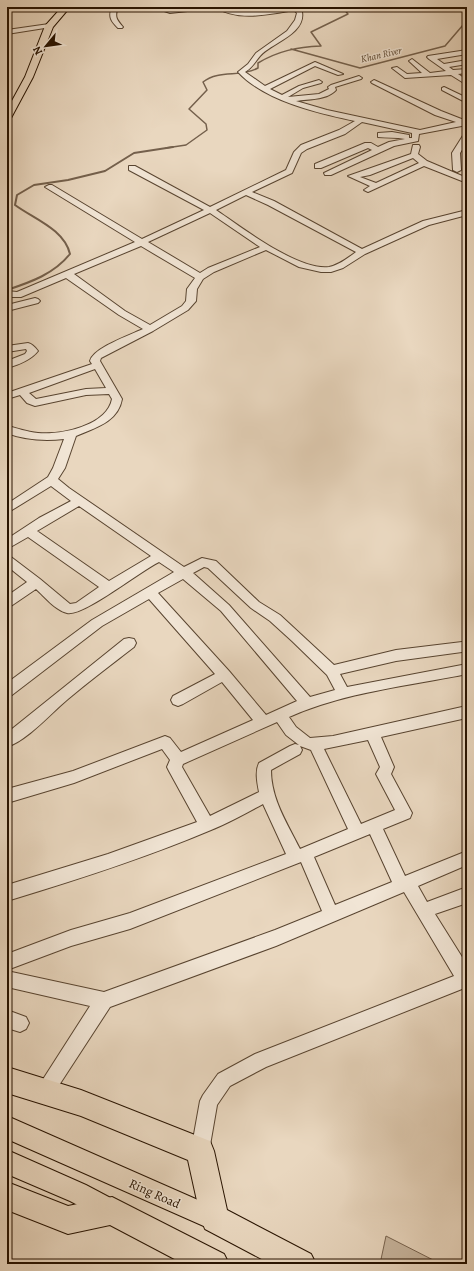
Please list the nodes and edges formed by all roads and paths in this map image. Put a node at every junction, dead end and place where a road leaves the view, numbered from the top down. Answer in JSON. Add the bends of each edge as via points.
{"nodes":[{"id":1,"x":66,"y":7,"type":"edge"},
{"id":2,"x":115,"y":7,"type":"edge"},
{"id":3,"x":156,"y":7,"type":"edge"},
{"id":4,"x":205,"y":7,"type":"edge"},
{"id":5,"x":220,"y":7,"type":"edge"},
{"id":6,"x":289,"y":8,"type":"edge"},
{"id":7,"x":49,"y":26,"type":"junction"},
{"id":8,"x":120,"y":27,"type":"dead end"},
{"id":9,"x":7,"y":32,"type":"edge"},
{"id":10,"x":467,"y":52,"type":"edge"},
{"id":11,"x":412,"y":61,"type":"dead end"},
{"id":12,"x":467,"y":62,"type":"edge"},
{"id":13,"x":442,"y":66,"type":"junction"},
{"id":14,"x":395,"y":68,"type":"dead end"},
{"id":15,"x":467,"y":72,"type":"edge"},
{"id":16,"x":340,"y":74,"type":"dead end"},
{"id":17,"x":426,"y":74,"type":"junction"},
{"id":18,"x":454,"y":74,"type":"junction"},
{"id":19,"x":359,"y":78,"type":"dead end"},
{"id":20,"x":319,"y":82,"type":"dead end"},
{"id":21,"x":374,"y":82,"type":"dead end"},
{"id":22,"x":466,"y":82,"type":"edge"},
{"id":23,"x":444,"y":88,"type":"dead end"},
{"id":24,"x":265,"y":90,"type":"junction"},
{"id":25,"x":282,"y":97,"type":"junction"},
{"id":26,"x":290,"y":100,"type":"junction"},
{"id":27,"x":467,"y":101,"type":"edge"},
{"id":28,"x":7,"y":118,"type":"edge"},
{"id":29,"x":361,"y":120,"type":"junction"},
{"id":30,"x":465,"y":122,"type":"edge"},
{"id":31,"x":381,"y":135,"type":"dead end"},
{"id":32,"x":467,"y":136,"type":"edge"},
{"id":33,"x":415,"y":137,"type":"junction"},
{"id":34,"x":389,"y":153,"type":"junction"},
{"id":35,"x":414,"y":155,"type":"junction"},
{"id":36,"x":328,"y":162,"type":"junction"},
{"id":37,"x":424,"y":163,"type":"junction"},
{"id":38,"x":467,"y":165,"type":"edge"},
{"id":39,"x":318,"y":166,"type":"dead end"},
{"id":40,"x":132,"y":168,"type":"dead end"},
{"id":41,"x":339,"y":169,"type":"junction"},
{"id":42,"x":454,"y":172,"type":"junction"},
{"id":43,"x":328,"y":174,"type":"dead end"},
{"id":44,"x":352,"y":176,"type":"junction"},
{"id":45,"x":467,"y":181,"type":"edge"},
{"id":46,"x":376,"y":186,"type":"junction"},
{"id":47,"x":48,"y":187,"type":"dead end"},
{"id":48,"x":366,"y":190,"type":"dead end"},
{"id":49,"x":245,"y":192,"type":"junction"},
{"id":50,"x":210,"y":210,"type":"junction"},
{"id":51,"x":467,"y":212,"type":"edge"},
{"id":52,"x":142,"y":242,"type":"junction"},
{"id":53,"x":266,"y":247,"type":"junction"},
{"id":54,"x":362,"y":252,"type":"junction"},
{"id":55,"x":66,"y":274,"type":"junction"},
{"id":56,"x":200,"y":277,"type":"junction"},
{"id":57,"x":8,"y":294,"type":"edge"},
{"id":58,"x":35,"y":301,"type":"dead end"},
{"id":59,"x":7,"y":308,"type":"edge"},
{"id":60,"x":150,"y":329,"type":"junction"},
{"id":61,"x":10,"y":346,"type":"edge"},
{"id":62,"x":7,"y":365,"type":"edge"},
{"id":63,"x":97,"y":365,"type":"junction"},
{"id":64,"x":112,"y":391,"type":"junction"},
{"id":65,"x":23,"y":392,"type":"junction"},
{"id":66,"x":7,"y":396,"type":"edge"},
{"id":67,"x":7,"y":429,"type":"edge"},
{"id":68,"x":63,"y":435,"type":"junction"},
{"id":69,"x":54,"y":477,"type":"junction"},
{"id":70,"x":80,"y":501,"type":"junction"},
{"id":71,"x":7,"y":509,"type":"edge"},
{"id":72,"x":29,"y":531,"type":"junction"},
{"id":73,"x":7,"y":545,"type":"edge"},
{"id":74,"x":159,"y":557,"type":"junction"},
{"id":75,"x":7,"y":560,"type":"edge"},
{"id":76,"x":183,"y":572,"type":"junction"},
{"id":77,"x":36,"y":582,"type":"junction"},
{"id":78,"x":109,"y":588,"type":"junction"},
{"id":79,"x":150,"y":592,"type":"junction"},
{"id":80,"x":7,"y":603,"type":"edge"},
{"id":81,"x":129,"y":643,"type":"dead end"},
{"id":82,"x":462,"y":647,"type":"dead end"},
{"id":83,"x":467,"y":669,"type":"edge"},
{"id":84,"x":332,"y":671,"type":"junction"},
{"id":85,"x":224,"y":675,"type":"junction"},
{"id":86,"x":9,"y":687,"type":"edge"},
{"id":87,"x":343,"y":693,"type":"junction"},
{"id":88,"x":178,"y":700,"type":"dead end"},
{"id":89,"x":307,"y":703,"type":"junction"},
{"id":90,"x":462,"y":713,"type":"dead end"},
{"id":91,"x":280,"y":715,"type":"junction"},
{"id":92,"x":263,"y":722,"type":"junction"},
{"id":93,"x":372,"y":733,"type":"junction"},
{"id":94,"x":7,"y":741,"type":"edge"},
{"id":95,"x":315,"y":744,"type":"junction"},
{"id":96,"x":295,"y":750,"type":"dead end"},
{"id":97,"x":178,"y":760,"type":"junction"},
{"id":98,"x":267,"y":795,"type":"junction"},
{"id":99,"x":7,"y":796,"type":"edge"},
{"id":100,"x":206,"y":825,"type":"junction"},
{"id":101,"x":374,"y":826,"type":"junction"},
{"id":102,"x":358,"y":833,"type":"junction"},
{"id":103,"x":300,"y":855,"type":"junction"},
{"id":104,"x":467,"y":858,"type":"edge"},
{"id":105,"x":404,"y":884,"type":"junction"},
{"id":106,"x":7,"y":893,"type":"edge"},
{"id":107,"x":467,"y":895,"type":"edge"},
{"id":108,"x":424,"y":911,"type":"junction"},
{"id":109,"x":331,"y":914,"type":"junction"},
{"id":110,"x":7,"y":962,"type":"edge"},
{"id":111,"x":467,"y":978,"type":"edge"},
{"id":112,"x":7,"y":979,"type":"edge"},
{"id":113,"x":104,"y":1001,"type":"junction"},
{"id":114,"x":7,"y":1080,"type":"edge"},
{"id":115,"x":46,"y":1090,"type":"junction"},
{"id":116,"x":7,"y":1127,"type":"edge"},
{"id":117,"x":200,"y":1151,"type":"junction"},
{"id":118,"x":7,"y":1162,"type":"edge"},
{"id":119,"x":7,"y":1196,"type":"edge"},
{"id":120,"x":112,"y":1211,"type":"junction"},
{"id":121,"x":215,"y":1219,"type":"junction"},
{"id":122,"x":214,"y":1264,"type":"edge"},
{"id":123,"x":301,"y":1264,"type":"edge"}],
"edges":[{"from":1,"to":7,"type":"main road"},
{"from":2,"to":8,"type":"street","via":[[112,14]]},
{"from":3,"to":4,"type":"street","via":[[170,11]]},
{"from":5,"to":6,"type":"street","via":[[241,14],[271,13]]},
{"from":6,"to":24,"type":"street","via":[[296,8],[300,12],[292,28],[257,55],[242,73]]},
{"from":7,"to":9,"type":"street"},
{"from":7,"to":28,"type":"main road","via":[[29,77]]},
{"from":10,"to":13,"type":"street","via":[[431,57]]},
{"from":11,"to":17,"type":"street"},
{"from":12,"to":13,"type":"street"},
{"from":13,"to":18,"type":"street"},
{"from":14,"to":17,"type":"street","via":[[405,76]]},
{"from":15,"to":18,"type":"street"},
{"from":16,"to":24,"type":"street","via":[[315,64]]},
{"from":17,"to":18,"type":"street"},
{"from":18,"to":22,"type":"street"},
{"from":19,"to":26,"type":"street","via":[[333,86],[333,90],[326,94]]},
{"from":20,"to":25,"type":"street","via":[[301,87]]},
{"from":21,"to":30,"type":"street","via":[[438,113]]},
{"from":23,"to":27,"type":"street"},
{"from":24,"to":25,"type":"street"},
{"from":25,"to":26,"type":"street"},
{"from":26,"to":29,"type":"street"},
{"from":29,"to":33,"type":"street"},
{"from":29,"to":49,"type":"street","via":[[342,132],[312,142],[298,152],[289,171]]},
{"from":30,"to":33,"type":"street"},
{"from":31,"to":33,"type":"street"},
{"from":32,"to":42,"type":"street","via":[[456,153]]},
{"from":33,"to":34,"type":"street","via":[[392,144]]},
{"from":33,"to":35,"type":"street"},
{"from":34,"to":35,"type":"street"},
{"from":34,"to":36,"type":"street","via":[[368,145]]},
{"from":34,"to":41,"type":"street"},
{"from":34,"to":44,"type":"street","via":[[367,173]]},
{"from":35,"to":37,"type":"street"},
{"from":36,"to":39,"type":"street"},
{"from":36,"to":41,"type":"street"},
{"from":37,"to":42,"type":"street"},
{"from":37,"to":46,"type":"street"},
{"from":38,"to":42,"type":"street"},
{"from":40,"to":50,"type":"street"},
{"from":41,"to":43,"type":"street"},
{"from":41,"to":44,"type":"street"},
{"from":42,"to":45,"type":"street"},
{"from":44,"to":46,"type":"street"},
{"from":46,"to":48,"type":"street"},
{"from":47,"to":52,"type":"street"},
{"from":49,"to":50,"type":"street"},
{"from":49,"to":54,"type":"street","via":[[271,203]]},
{"from":50,"to":52,"type":"street"},
{"from":50,"to":53,"type":"street"},
{"from":51,"to":54,"type":"street","via":[[426,223]]},
{"from":52,"to":55,"type":"street"},
{"from":52,"to":56,"type":"street"},
{"from":53,"to":54,"type":"street","via":[[310,268],[320,270],[340,266]]},
{"from":53,"to":56,"type":"street"},
{"from":55,"to":57,"type":"street","via":[[18,295]]},
{"from":55,"to":60,"type":"street"},
{"from":56,"to":60,"type":"street","via":[[192,289],[191,301],[185,308]]},
{"from":58,"to":59,"type":"street"},
{"from":60,"to":63,"type":"street","via":[[103,352],[96,357]]},
{"from":61,"to":62,"type":"street","via":[[28,346],[33,351],[28,356]]},
{"from":63,"to":64,"type":"street"},
{"from":63,"to":65,"type":"street"},
{"from":64,"to":65,"type":"street","via":[[86,392],[35,403]]},
{"from":64,"to":68,"type":"street","via":[[118,400],[112,414]]},
{"from":65,"to":66,"type":"street"},
{"from":67,"to":68,"type":"street","via":[[22,434]]},
{"from":68,"to":69,"type":"street"},
{"from":69,"to":70,"type":"street"},
{"from":69,"to":71,"type":"street"},
{"from":70,"to":72,"type":"street"},
{"from":70,"to":74,"type":"street"},
{"from":72,"to":73,"type":"street"},
{"from":72,"to":78,"type":"street"},
{"from":74,"to":76,"type":"street"},
{"from":74,"to":78,"type":"street"},
{"from":75,"to":77,"type":"street"},
{"from":76,"to":79,"type":"street"},
{"from":76,"to":84,"type":"street","via":[[202,562],[212,564],[255,605],[297,636]]},
{"from":76,"to":89,"type":"street","via":[[225,608]]},
{"from":77,"to":78,"type":"street","via":[[69,609],[79,607]]},
{"from":77,"to":80,"type":"street"},
{"from":79,"to":85,"type":"street"},
{"from":79,"to":86,"type":"street","via":[[97,623]]},
{"from":81,"to":94,"type":"street"},
{"from":82,"to":84,"type":"street","via":[[428,650]]},
{"from":83,"to":87,"type":"street"},
{"from":84,"to":87,"type":"street"},
{"from":85,"to":88,"type":"street"},
{"from":85,"to":92,"type":"street"},
{"from":87,"to":89,"type":"street"},
{"from":89,"to":91,"type":"street"},
{"from":90,"to":93,"type":"street"},
{"from":91,"to":92,"type":"street"},
{"from":91,"to":95,"type":"street","via":[[291,731],[308,744]]},
{"from":92,"to":97,"type":"street"},
{"from":93,"to":95,"type":"street"},
{"from":93,"to":101,"type":"street","via":[[387,767],[384,774],[405,813]]},
{"from":95,"to":102,"type":"street"},
{"from":96,"to":98,"type":"street","via":[[264,767]]},
{"from":97,"to":99,"type":"street","via":[[165,742],[74,777]]},
{"from":97,"to":100,"type":"street","via":[[174,767]]},
{"from":98,"to":100,"type":"street"},
{"from":98,"to":103,"type":"street"},
{"from":100,"to":106,"type":"street","via":[[68,876]]},
{"from":101,"to":102,"type":"street"},
{"from":101,"to":105,"type":"street"},
{"from":102,"to":103,"type":"street"},
{"from":103,"to":109,"type":"street"},
{"from":103,"to":110,"type":"street","via":[[130,921],[71,938]]},
{"from":104,"to":105,"type":"street"},
{"from":105,"to":108,"type":"street"},
{"from":105,"to":109,"type":"street"},
{"from":107,"to":108,"type":"street"},
{"from":108,"to":111,"type":"street"},
{"from":109,"to":113,"type":"street","via":[[276,938]]},
{"from":111,"to":117,"type":"street","via":[[261,1060],[224,1080],[209,1101]]},
{"from":112,"to":113,"type":"street"},
{"from":113,"to":115,"type":"street"},
{"from":114,"to":115,"type":"highway"},
{"from":115,"to":117,"type":"highway","via":[[119,1116]]},
{"from":116,"to":121,"type":"main road","name":"Ring Road"},
{"from":117,"to":121,"type":"highway"},
{"from":118,"to":120,"type":"main road"},
{"from":119,"to":120,"type":"highway","via":[[68,1220]]},
{"from":120,"to":122,"type":"highway"},
{"from":121,"to":123,"type":"highway","name":"Ring Road"}]}
